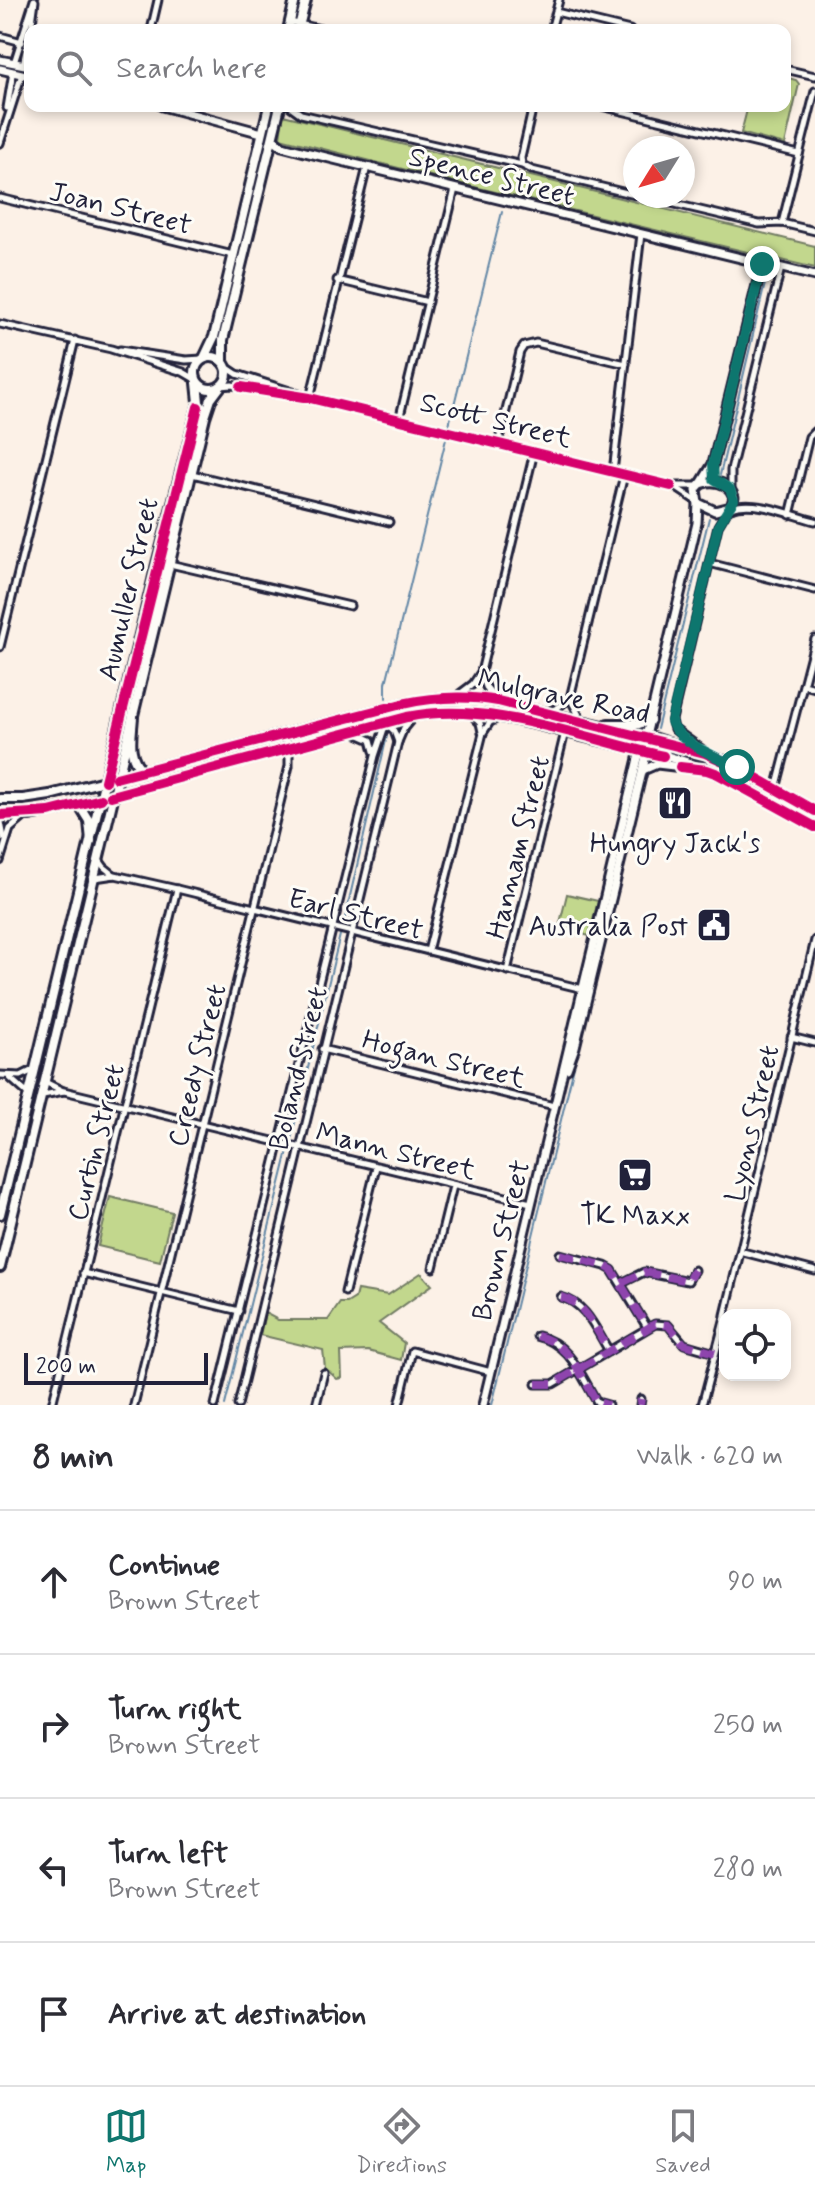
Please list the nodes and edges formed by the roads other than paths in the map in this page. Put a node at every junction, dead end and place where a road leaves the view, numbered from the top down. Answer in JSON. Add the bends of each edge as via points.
{"nodes":[{"id":1,"x":35,"y":0,"type":"edge"},
{"id":2,"x":158,"y":0,"type":"edge"},
{"id":3,"x":295,"y":0,"type":"edge"},
{"id":4,"x":306,"y":0,"type":"edge"},
{"id":5,"x":559,"y":0,"type":"edge"},
{"id":6,"x":556,"y":12,"type":"junction"},
{"id":7,"x":30,"y":24,"type":"edge"},
{"id":8,"x":31,"y":24,"type":"edge"},
{"id":9,"x":152,"y":24,"type":"edge"},
{"id":10,"x":294,"y":24,"type":"edge"},
{"id":11,"x":295,"y":24,"type":"edge"},
{"id":12,"x":553,"y":24,"type":"edge"},
{"id":13,"x":605,"y":24,"type":"edge"},
{"id":14,"x":0,"y":36,"type":"edge"},
{"id":15,"x":24,"y":42,"type":"edge"},
{"id":16,"x":0,"y":60,"type":"edge"},
{"id":17,"x":0,"y":69,"type":"edge"},
{"id":18,"x":22,"y":69,"type":"edge"},
{"id":19,"x":791,"y":70,"type":"edge"},
{"id":20,"x":815,"y":76,"type":"edge"},
{"id":21,"x":815,"y":91,"type":"edge"},
{"id":22,"x":184,"y":112,"type":"edge"},
{"id":23,"x":267,"y":112,"type":"edge"},
{"id":24,"x":279,"y":112,"type":"edge"},
{"id":25,"x":298,"y":112,"type":"edge"},
{"id":26,"x":532,"y":112,"type":"edge"},
{"id":27,"x":626,"y":112,"type":"edge"},
{"id":28,"x":262,"y":133,"type":"junction"},
{"id":29,"x":273,"y":139,"type":"junction"},
{"id":30,"x":0,"y":143,"type":"edge"},
{"id":31,"x":799,"y":154,"type":"junction"},
{"id":32,"x":522,"y":165,"type":"junction"},
{"id":33,"x":367,"y":167,"type":"junction"},
{"id":34,"x":455,"y":189,"type":"junction"},
{"id":35,"x":623,"y":191,"type":"edge"},
{"id":36,"x":0,"y":198,"type":"edge"},
{"id":37,"x":692,"y":208,"type":"edge"},
{"id":38,"x":254,"y":214,"type":"junction"},
{"id":39,"x":782,"y":223,"type":"junction"},
{"id":40,"x":815,"y":231,"type":"edge"},
{"id":41,"x":641,"y":234,"type":"junction"},
{"id":42,"x":236,"y":242,"type":"junction"},
{"id":43,"x":233,"y":255,"type":"junction"},
{"id":44,"x":762,"y":264,"type":"junction"},
{"id":45,"x":781,"y":268,"type":"junction"},
{"id":46,"x":815,"y":276,"type":"edge"},
{"id":47,"x":337,"y":280,"type":"junction"},
{"id":48,"x":428,"y":302,"type":"junction"},
{"id":49,"x":0,"y":322,"type":"edge"},
{"id":50,"x":75,"y":340,"type":"junction"},
{"id":51,"x":111,"y":349,"type":"junction"},
{"id":52,"x":203,"y":358,"type":"junction"},
{"id":53,"x":224,"y":364,"type":"junction"},
{"id":54,"x":626,"y":364,"type":"junction"},
{"id":55,"x":196,"y":381,"type":"junction"},
{"id":56,"x":221,"y":386,"type":"junction"},
{"id":57,"x":310,"y":398,"type":"junction"},
{"id":58,"x":399,"y":420,"type":"junction"},
{"id":59,"x":814,"y":432,"type":"edge"},
{"id":60,"x":498,"y":444,"type":"junction"},
{"id":61,"x":534,"y":452,"type":"junction"},
{"id":62,"x":713,"y":464,"type":"junction"},
{"id":63,"x":731,"y":470,"type":"junction"},
{"id":64,"x":613,"y":472,"type":"junction"},
{"id":65,"x":192,"y":474,"type":"junction"},
{"id":66,"x":624,"y":475,"type":"junction"},
{"id":67,"x":718,"y":482,"type":"junction"},
{"id":68,"x":699,"y":485,"type":"junction"},
{"id":69,"x":671,"y":486,"type":"junction"},
{"id":70,"x":732,"y":491,"type":"junction"},
{"id":71,"x":697,"y":502,"type":"junction"},
{"id":72,"x":754,"y":506,"type":"junction"},
{"id":73,"x":730,"y":508,"type":"junction"},
{"id":74,"x":711,"y":511,"type":"junction"},
{"id":75,"x":790,"y":515,"type":"junction"},
{"id":76,"x":815,"y":521,"type":"edge"},
{"id":77,"x":389,"y":522,"type":"dead end"},
{"id":78,"x":697,"y":523,"type":"junction"},
{"id":79,"x":718,"y":526,"type":"junction"},
{"id":80,"x":709,"y":563,"type":"junction"},
{"id":81,"x":170,"y":564,"type":"junction"},
{"id":82,"x":815,"y":590,"type":"edge"},
{"id":83,"x":350,"y":606,"type":"dead end"},
{"id":84,"x":152,"y":639,"type":"junction"},
{"id":85,"x":815,"y":639,"type":"edge"},
{"id":86,"x":0,"y":647,"type":"edge"},
{"id":87,"x":481,"y":672,"type":"junction"},
{"id":88,"x":131,"y":676,"type":"junction"},
{"id":89,"x":804,"y":685,"type":"junction"},
{"id":90,"x":815,"y":688,"type":"edge"},
{"id":91,"x":457,"y":697,"type":"junction"},
{"id":92,"x":570,"y":698,"type":"junction"},
{"id":93,"x":498,"y":701,"type":"junction"},
{"id":94,"x":469,"y":711,"type":"junction"},
{"id":95,"x":545,"y":712,"type":"junction"},
{"id":96,"x":415,"y":715,"type":"junction"},
{"id":97,"x":133,"y":716,"type":"junction"},
{"id":98,"x":503,"y":717,"type":"junction"},
{"id":99,"x":650,"y":720,"type":"junction"},
{"id":100,"x":583,"y":722,"type":"junction"},
{"id":101,"x":386,"y":723,"type":"junction"},
{"id":102,"x":595,"y":725,"type":"junction"},
{"id":103,"x":351,"y":732,"type":"junction"},
{"id":104,"x":565,"y":732,"type":"junction"},
{"id":105,"x":284,"y":733,"type":"junction"},
{"id":106,"x":483,"y":733,"type":"junction"},
{"id":107,"x":646,"y":736,"type":"junction"},
{"id":108,"x":398,"y":742,"type":"junction"},
{"id":109,"x":288,"y":749,"type":"junction"},
{"id":110,"x":644,"y":751,"type":"junction"},
{"id":111,"x":710,"y":755,"type":"junction"},
{"id":112,"x":375,"y":756,"type":"junction"},
{"id":113,"x":643,"y":770,"type":"junction"},
{"id":114,"x":707,"y":770,"type":"junction"},
{"id":115,"x":143,"y":771,"type":"junction"},
{"id":116,"x":116,"y":778,"type":"junction"},
{"id":117,"x":105,"y":781,"type":"junction"},
{"id":118,"x":776,"y":789,"type":"junction"},
{"id":119,"x":111,"y":796,"type":"junction"},
{"id":120,"x":0,"y":799,"type":"edge"},
{"id":121,"x":101,"y":799,"type":"junction"},
{"id":122,"x":79,"y":805,"type":"junction"},
{"id":123,"x":815,"y":811,"type":"edge"},
{"id":124,"x":29,"y":815,"type":"junction"},
{"id":125,"x":0,"y":816,"type":"edge"},
{"id":126,"x":815,"y":827,"type":"edge"},
{"id":127,"x":91,"y":841,"type":"junction"},
{"id":128,"x":4,"y":843,"type":"junction"},
{"id":129,"x":98,"y":859,"type":"junction"},
{"id":130,"x":0,"y":861,"type":"edge"},
{"id":131,"x":115,"y":875,"type":"junction"},
{"id":132,"x":95,"y":878,"type":"junction"},
{"id":133,"x":177,"y":889,"type":"junction"},
{"id":134,"x":87,"y":908,"type":"junction"},
{"id":135,"x":255,"y":909,"type":"junction"},
{"id":136,"x":333,"y":929,"type":"junction"},
{"id":137,"x":351,"y":933,"type":"junction"},
{"id":138,"x":815,"y":940,"type":"edge"},
{"id":139,"x":65,"y":948,"type":"junction"},
{"id":140,"x":428,"y":951,"type":"junction"},
{"id":141,"x":507,"y":971,"type":"junction"},
{"id":142,"x":585,"y":990,"type":"junction"},
{"id":143,"x":791,"y":1037,"type":"junction"},
{"id":144,"x":815,"y":1043,"type":"edge"},
{"id":145,"x":322,"y":1049,"type":"junction"},
{"id":146,"x":35,"y":1068,"type":"junction"},
{"id":147,"x":0,"y":1075,"type":"edge"},
{"id":148,"x":10,"y":1078,"type":"junction"},
{"id":149,"x":45,"y":1082,"type":"junction"},
{"id":150,"x":64,"y":1091,"type":"junction"},
{"id":151,"x":29,"y":1095,"type":"junction"},
{"id":152,"x":41,"y":1096,"type":"junction"},
{"id":153,"x":125,"y":1106,"type":"junction"},
{"id":154,"x":555,"y":1106,"type":"junction"},
{"id":155,"x":22,"y":1122,"type":"junction"},
{"id":156,"x":202,"y":1124,"type":"junction"},
{"id":157,"x":281,"y":1143,"type":"junction"},
{"id":158,"x":299,"y":1147,"type":"junction"},
{"id":159,"x":376,"y":1167,"type":"junction"},
{"id":160,"x":453,"y":1186,"type":"junction"},
{"id":161,"x":532,"y":1203,"type":"junction"},
{"id":162,"x":0,"y":1214,"type":"edge"},
{"id":163,"x":742,"y":1252,"type":"junction"},
{"id":164,"x":560,"y":1254,"type":"dead end"},
{"id":165,"x":0,"y":1265,"type":"edge"},
{"id":166,"x":433,"y":1268,"type":"dead end"},
{"id":167,"x":694,"y":1270,"type":"dead end"},
{"id":168,"x":815,"y":1271,"type":"edge"},
{"id":169,"x":83,"y":1273,"type":"junction"},
{"id":170,"x":622,"y":1283,"type":"junction"},
{"id":171,"x":162,"y":1292,"type":"junction"},
{"id":172,"x":345,"y":1292,"type":"dead end"},
{"id":173,"x":561,"y":1297,"type":"dead end"},
{"id":174,"x":727,"y":1309,"type":"edge"},
{"id":175,"x":239,"y":1311,"type":"junction"},
{"id":176,"x":647,"y":1327,"type":"junction"},
{"id":177,"x":537,"y":1336,"type":"dead end"},
{"id":178,"x":719,"y":1338,"type":"edge"},
{"id":179,"x":609,"y":1351,"type":"junction"},
{"id":180,"x":715,"y":1353,"type":"junction"},
{"id":181,"x":577,"y":1369,"type":"junction"},
{"id":182,"x":491,"y":1372,"type":"junction"},
{"id":183,"x":324,"y":1373,"type":"dead end"},
{"id":184,"x":536,"y":1384,"type":"dead end"},
{"id":185,"x":52,"y":1405,"type":"edge"},
{"id":186,"x":134,"y":1405,"type":"edge"},
{"id":187,"x":215,"y":1405,"type":"edge"},
{"id":188,"x":238,"y":1405,"type":"edge"},
{"id":189,"x":316,"y":1405,"type":"edge"},
{"id":190,"x":399,"y":1405,"type":"edge"},
{"id":191,"x":483,"y":1405,"type":"edge"},
{"id":192,"x":608,"y":1405,"type":"edge"},
{"id":193,"x":702,"y":1405,"type":"edge"}],
"edges":[{"from":1,"to":7,"type":"street"},
{"from":1,"to":8,"type":"street"},
{"from":2,"to":9,"type":"street"},
{"from":3,"to":10,"type":"main road"},
{"from":4,"to":11,"type":"main road"},
{"from":5,"to":6,"type":"street"},
{"from":6,"to":12,"type":"street"},
{"from":6,"to":13,"type":"street"},
{"from":14,"to":15,"type":"street"},
{"from":16,"to":18,"type":"street"},
{"from":17,"to":18,"type":"street"},
{"from":18,"to":30,"type":"street"},
{"from":19,"to":20,"type":"street"},
{"from":21,"to":31,"type":"street"},
{"from":22,"to":28,"type":"street","name":"Spence Street"},
{"from":23,"to":28,"type":"main road"},
{"from":24,"to":29,"type":"main road"},
{"from":25,"to":32,"type":"street"},
{"from":26,"to":32,"type":"street"},
{"from":27,"to":31,"type":"street"},
{"from":28,"to":29,"type":"main road","name":"Spence Street"},
{"from":28,"to":42,"type":"main road"},
{"from":29,"to":33,"type":"street","name":"Spence Street","via":[[282,146]]},
{"from":29,"to":38,"type":"main road"},
{"from":31,"to":39,"type":"street"},
{"from":32,"to":35,"type":"street"},
{"from":33,"to":34,"type":"street","name":"Spence Street"},
{"from":33,"to":47,"type":"street"},
{"from":34,"to":41,"type":"street","name":"Spence Street"},
{"from":34,"to":48,"type":"street"},
{"from":36,"to":43,"type":"street","name":"Joan Street"},
{"from":37,"to":39,"type":"street","via":[[759,224]]},
{"from":38,"to":42,"type":"main road","via":[[248,214]]},
{"from":38,"to":53,"type":"main road","via":[[223,340]]},
{"from":39,"to":40,"type":"street"},
{"from":41,"to":44,"type":"street","name":"Spence Street"},
{"from":41,"to":54,"type":"street"},
{"from":42,"to":43,"type":"main road"},
{"from":43,"to":52,"type":"main road","via":[[212,343]]},
{"from":44,"to":45,"type":"street","name":"Spence Street"},
{"from":44,"to":62,"type":"street"},
{"from":45,"to":46,"type":"street","name":"Spence Street"},
{"from":45,"to":63,"type":"street"},
{"from":47,"to":48,"type":"street"},
{"from":47,"to":57,"type":"street"},
{"from":48,"to":58,"type":"street"},
{"from":49,"to":50,"type":"street"},
{"from":50,"to":51,"type":"street"},
{"from":50,"to":86,"type":"street"},
{"from":51,"to":52,"type":"street"},
{"from":51,"to":55,"type":"street","via":[[182,371]]},
{"from":52,"to":53,"type":"main road","via":[[215,357]]},
{"from":52,"to":55,"type":"main road","via":[[196,366]]},
{"from":53,"to":56,"type":"main road","via":[[226,379]]},
{"from":53,"to":57,"type":"street","name":"Scott Street","via":[[237,374]]},
{"from":54,"to":60,"type":"street","via":[[536,343],[524,346]]},
{"from":54,"to":64,"type":"street"},
{"from":55,"to":56,"type":"main road","via":[[210,390]]},
{"from":55,"to":88,"type":"main road","name":"Aumuller Street","via":[[199,404]]},
{"from":56,"to":57,"type":"street","name":"Scott Street"},
{"from":56,"to":65,"type":"main road","name":"Aumuller Street","via":[[207,408]]},
{"from":57,"to":58,"type":"street","name":"Scott Street"},
{"from":58,"to":60,"type":"street","name":"Scott Street"},
{"from":59,"to":75,"type":"street"},
{"from":60,"to":61,"type":"street","name":"Scott Street"},
{"from":61,"to":64,"type":"street","name":"Scott Street"},
{"from":61,"to":87,"type":"street"},
{"from":62,"to":67,"type":"street"},
{"from":62,"to":68,"type":"street"},
{"from":63,"to":67,"type":"street"},
{"from":63,"to":70,"type":"street"},
{"from":64,"to":66,"type":"street","name":"Scott Street"},
{"from":65,"to":77,"type":"street"},
{"from":65,"to":81,"type":"main road","name":"Aumuller Street"},
{"from":66,"to":69,"type":"street","name":"Scott Street"},
{"from":66,"to":92,"type":"street"},
{"from":67,"to":68,"type":"street"},
{"from":67,"to":70,"type":"street"},
{"from":68,"to":69,"type":"street","name":"Scott Street"},
{"from":68,"to":71,"type":"street"},
{"from":69,"to":71,"type":"street","name":"Scott Street"},
{"from":70,"to":72,"type":"street"},
{"from":70,"to":73,"type":"street"},
{"from":71,"to":74,"type":"street"},
{"from":71,"to":78,"type":"street","name":"Brown Street"},
{"from":72,"to":73,"type":"street"},
{"from":72,"to":75,"type":"street"},
{"from":73,"to":74,"type":"street"},
{"from":73,"to":79,"type":"street"},
{"from":74,"to":78,"type":"street"},
{"from":74,"to":79,"type":"street"},
{"from":75,"to":76,"type":"street"},
{"from":78,"to":99,"type":"street","name":"Brown Street"},
{"from":79,"to":80,"type":"street"},
{"from":80,"to":82,"type":"street"},
{"from":80,"to":111,"type":"street","via":[[672,723]]},
{"from":81,"to":83,"type":"street"},
{"from":81,"to":84,"type":"main road","name":"Aumuller Street"},
{"from":84,"to":88,"type":"main road","via":[[139,675]]},
{"from":84,"to":97,"type":"main road","name":"Aumuller Street"},
{"from":85,"to":89,"type":"street"},
{"from":87,"to":91,"type":"street"},
{"from":87,"to":93,"type":"street"},
{"from":88,"to":117,"type":"main road","name":"Aumuller Street"},
{"from":89,"to":90,"type":"street"},
{"from":89,"to":118,"type":"street"},
{"from":91,"to":93,"type":"main road","name":"Mulgrave Road"},
{"from":91,"to":105,"type":"main road","name":"Mulgrave Road","via":[[411,702]]},
{"from":92,"to":95,"type":"street"},
{"from":92,"to":100,"type":"street"},
{"from":93,"to":95,"type":"main road","name":"Mulgrave Road"},
{"from":94,"to":96,"type":"main road","name":"Mulgrave Road"},
{"from":94,"to":98,"type":"main road","name":"Mulgrave Road"},
{"from":94,"to":106,"type":"street"},
{"from":95,"to":100,"type":"main road","name":"Mulgrave Road"},
{"from":96,"to":101,"type":"main road","name":"Mulgrave Road"},
{"from":96,"to":108,"type":"street","name":"Boland Street"},
{"from":97,"to":115,"type":"main road","via":[[131,751]]},
{"from":97,"to":116,"type":"main road","name":"Aumuller Street"},
{"from":98,"to":104,"type":"main road","name":"Mulgrave Road"},
{"from":98,"to":106,"type":"street","via":[[490,722]]},
{"from":99,"to":102,"type":"main road"},
{"from":99,"to":107,"type":"street","name":"Brown Street"},
{"from":100,"to":102,"type":"main road","name":"Mulgrave Road"},
{"from":101,"to":103,"type":"main road","name":"Mulgrave Road"},
{"from":101,"to":108,"type":"street"},
{"from":101,"to":112,"type":"street","name":"Boland Street"},
{"from":102,"to":107,"type":"main road","name":"Mulgrave Road"},
{"from":103,"to":109,"type":"main road","name":"Mulgrave Road"},
{"from":103,"to":112,"type":"street","via":[[371,740]]},
{"from":104,"to":110,"type":"main road","name":"Mulgrave Road"},
{"from":104,"to":141,"type":"street","name":"Hannam Street"},
{"from":105,"to":109,"type":"street","name":"Creedy Street"},
{"from":105,"to":115,"type":"main road","name":"Mulgrave Road"},
{"from":106,"to":140,"type":"street"},
{"from":107,"to":110,"type":"main road","name":"Brown Street"},
{"from":107,"to":111,"type":"main road","name":"Mulgrave Road"},
{"from":108,"to":137,"type":"street","name":"Boland Street"},
{"from":109,"to":119,"type":"main road","name":"Mulgrave Road"},
{"from":109,"to":135,"type":"street","name":"Creedy Street","via":[[289,766]]},
{"from":110,"to":113,"type":"street","name":"Brown Street"},
{"from":110,"to":114,"type":"main road","name":"Mulgrave Road"},
{"from":110,"to":142,"type":"street","name":"Brown Street"},
{"from":111,"to":118,"type":"main road","name":"Mulgrave Road"},
{"from":112,"to":136,"type":"street","name":"Boland Street"},
{"from":113,"to":114,"type":"street","via":[[662,764]]},
{"from":113,"to":142,"type":"street","name":"Brown Street"},
{"from":114,"to":126,"type":"main road","name":"Mulgrave Road"},
{"from":115,"to":116,"type":"main road","name":"Mulgrave Road"},
{"from":116,"to":117,"type":"main road","name":"Mulgrave Road"},
{"from":116,"to":119,"type":"main road","name":"Aumuller Street"},
{"from":117,"to":120,"type":"main road","name":"Mulgrave Road","via":[[35,798]]},
{"from":117,"to":121,"type":"main road","name":"Aumuller Street"},
{"from":118,"to":123,"type":"main road","name":"Mulgrave Road"},
{"from":119,"to":121,"type":"main road","name":"Mulgrave Road"},
{"from":119,"to":129,"type":"main road","name":"Aumuller Street"},
{"from":121,"to":122,"type":"main road","name":"Mulgrave Road"},
{"from":121,"to":127,"type":"main road","name":"Aumuller Street"},
{"from":122,"to":124,"type":"main road","name":"Mulgrave Road"},
{"from":122,"to":127,"type":"main road","via":[[88,817]]},
{"from":124,"to":125,"type":"main road","name":"Mulgrave Road"},
{"from":124,"to":128,"type":"street","via":[[10,829]]},
{"from":125,"to":128,"type":"street"},
{"from":127,"to":139,"type":"main road","name":"Aumuller Street"},
{"from":128,"to":130,"type":"street"},
{"from":129,"to":131,"type":"street"},
{"from":129,"to":132,"type":"main road","name":"Aumuller Street"},
{"from":131,"to":132,"type":"street","name":"Earl Street"},
{"from":131,"to":133,"type":"street","name":"Earl Street"},
{"from":132,"to":134,"type":"main road","name":"Aumuller Street"},
{"from":133,"to":135,"type":"street","name":"Earl Street"},
{"from":133,"to":153,"type":"street","name":"Curtin Street"},
{"from":134,"to":139,"type":"main road","via":[[78,910]]},
{"from":134,"to":149,"type":"main road","name":"Aumuller Street"},
{"from":135,"to":136,"type":"street","name":"Earl Street"},
{"from":135,"to":156,"type":"street","name":"Creedy Street"},
{"from":136,"to":137,"type":"street","name":"Earl Street"},
{"from":136,"to":157,"type":"street","name":"Boland Street"},
{"from":137,"to":140,"type":"street","name":"Earl Street"},
{"from":137,"to":145,"type":"street","name":"Boland Street"},
{"from":138,"to":143,"type":"street","name":"Lyons Street"},
{"from":139,"to":146,"type":"main road","name":"Aumuller Street"},
{"from":140,"to":141,"type":"street","name":"Earl Street"},
{"from":141,"to":142,"type":"street","name":"Earl Street"},
{"from":142,"to":154,"type":"street","name":"Brown Street"},
{"from":143,"to":144,"type":"street"},
{"from":143,"to":163,"type":"street","name":"Lyons Street"},
{"from":145,"to":154,"type":"street","name":"Hogan Street"},
{"from":145,"to":158,"type":"street","name":"Boland Street"},
{"from":146,"to":148,"type":"street"},
{"from":146,"to":151,"type":"main road","name":"Aumuller Street"},
{"from":147,"to":148,"type":"street"},
{"from":148,"to":151,"type":"street"},
{"from":149,"to":150,"type":"street","name":"Mann Street"},
{"from":149,"to":152,"type":"main road","name":"Aumuller Street"},
{"from":149,"to":155,"type":"main road","via":[[36,1086]]},
{"from":150,"to":152,"type":"street","name":"Mann Street"},
{"from":150,"to":153,"type":"street","name":"Mann Street"},
{"from":151,"to":155,"type":"main road","name":"Aumuller Street"},
{"from":152,"to":165,"type":"main road","name":"Aumuller Street"},
{"from":153,"to":156,"type":"street","name":"Mann Street"},
{"from":153,"to":169,"type":"street","name":"Curtin Street"},
{"from":154,"to":161,"type":"street","name":"Brown Street"},
{"from":155,"to":162,"type":"main road","name":"Aumuller Street"},
{"from":156,"to":157,"type":"street","name":"Mann Street"},
{"from":156,"to":171,"type":"street","name":"Creedy Street"},
{"from":157,"to":158,"type":"street","name":"Mann Street"},
{"from":157,"to":175,"type":"street","name":"Boland Street"},
{"from":158,"to":159,"type":"street","name":"Mann Street"},
{"from":158,"to":188,"type":"street","name":"Boland Street"},
{"from":159,"to":160,"type":"street","name":"Mann Street"},
{"from":159,"to":172,"type":"street"},
{"from":160,"to":161,"type":"street","name":"Mann Street"},
{"from":160,"to":166,"type":"street"},
{"from":161,"to":182,"type":"street","name":"Brown Street"},
{"from":163,"to":168,"type":"street"},
{"from":163,"to":174,"type":"street","name":"Lyons Street"},
{"from":164,"to":170,"type":"street","via":[[605,1266]]},
{"from":167,"to":170,"type":"street","via":[[688,1281],[644,1272]]},
{"from":169,"to":171,"type":"street"},
{"from":169,"to":185,"type":"street","name":"Curtin Street"},
{"from":170,"to":176,"type":"street"},
{"from":171,"to":175,"type":"street"},
{"from":171,"to":186,"type":"street","name":"Creedy Street"},
{"from":173,"to":179,"type":"street","via":[[583,1308]]},
{"from":175,"to":187,"type":"street","name":"Boland Street"},
{"from":176,"to":179,"type":"street"},
{"from":176,"to":180,"type":"street","via":[[668,1325],[684,1344]]},
{"from":177,"to":181,"type":"street","via":[[564,1349]]},
{"from":178,"to":180,"type":"street","name":"Lyons Street"},
{"from":179,"to":181,"type":"street"},
{"from":180,"to":193,"type":"street","name":"Lyons Street"},
{"from":181,"to":184,"type":"street","via":[[553,1384]]},
{"from":181,"to":192,"type":"street","via":[[597,1402]]},
{"from":182,"to":190,"type":"street","via":[[412,1351]]},
{"from":182,"to":191,"type":"street","name":"Brown Street"},
{"from":183,"to":189,"type":"street"}]}
